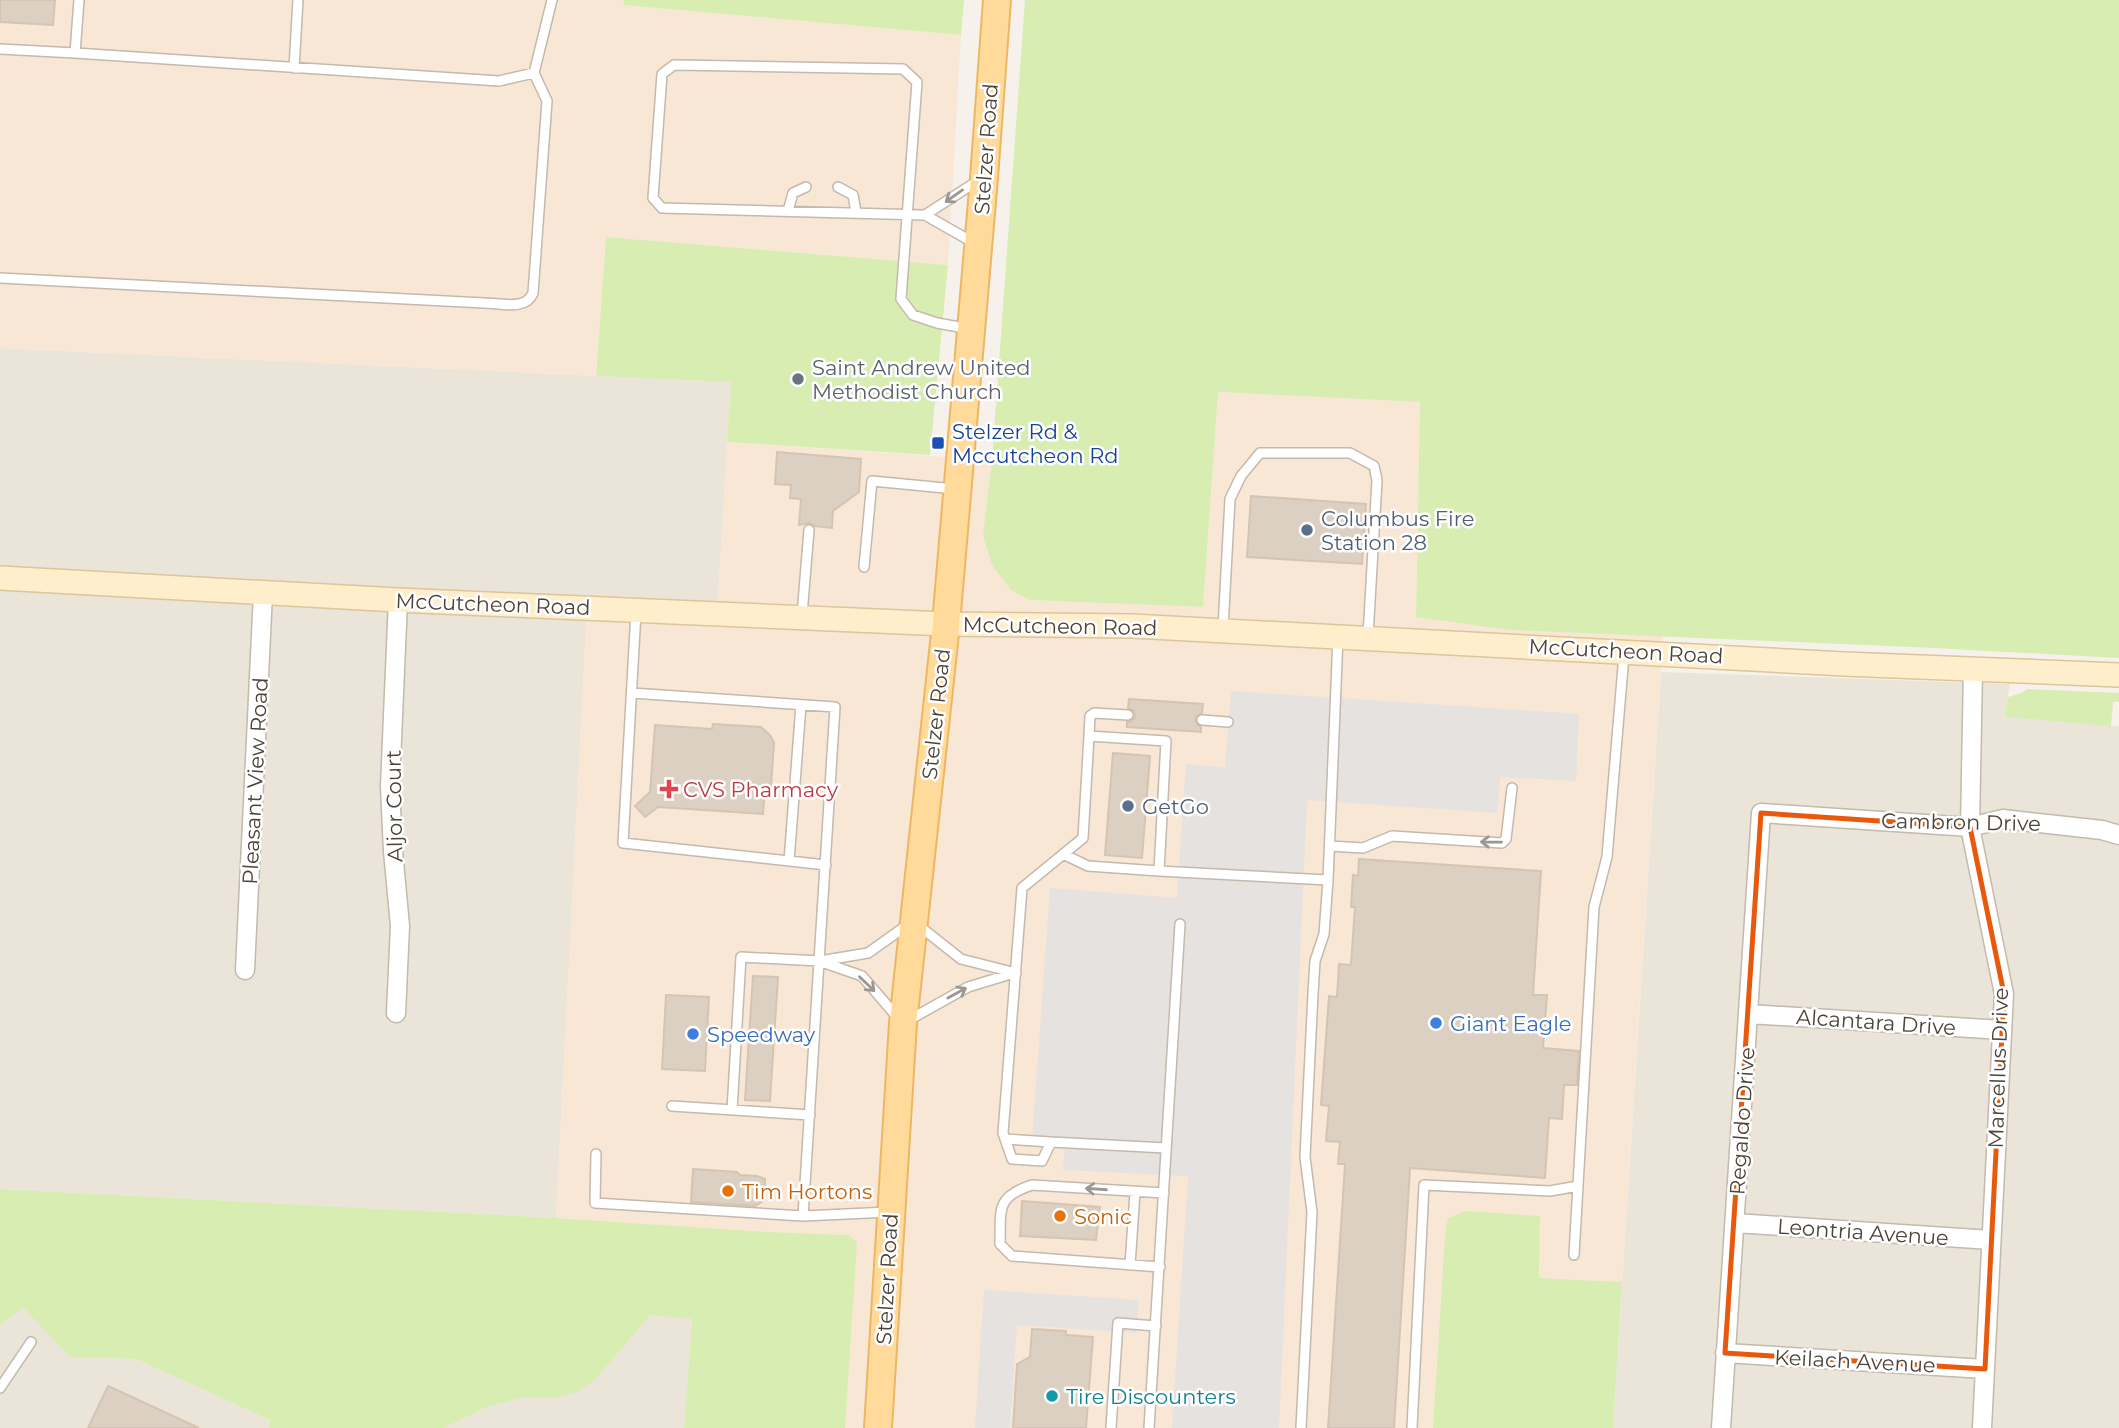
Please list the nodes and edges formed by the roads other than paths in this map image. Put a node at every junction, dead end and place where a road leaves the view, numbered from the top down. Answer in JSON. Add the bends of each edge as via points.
{"nodes":[{"id":1,"x":79,"y":0,"type":"edge"},
{"id":2,"x":298,"y":0,"type":"edge"},
{"id":3,"x":552,"y":0,"type":"edge"},
{"id":4,"x":997,"y":0,"type":"edge"},
{"id":5,"x":0,"y":49,"type":"edge"},
{"id":6,"x":75,"y":53,"type":"junction"},
{"id":7,"x":294,"y":68,"type":"junction"},
{"id":8,"x":534,"y":73,"type":"junction"},
{"id":9,"x":984,"y":178,"type":"junction"},
{"id":10,"x":806,"y":187,"type":"dead end"},
{"id":11,"x":838,"y":187,"type":"dead end"},
{"id":12,"x":788,"y":211,"type":"junction"},
{"id":13,"x":856,"y":212,"type":"junction"},
{"id":14,"x":908,"y":214,"type":"junction"},
{"id":15,"x":925,"y":215,"type":"junction"},
{"id":16,"x":978,"y":245,"type":"junction"},
{"id":17,"x":0,"y":278,"type":"edge"},
{"id":18,"x":971,"y":329,"type":"junction"},
{"id":19,"x":957,"y":489,"type":"junction"},
{"id":20,"x":809,"y":530,"type":"dead end"},
{"id":21,"x":864,"y":567,"type":"dead end"},
{"id":22,"x":0,"y":578,"type":"edge"},
{"id":23,"x":263,"y":593,"type":"junction"},
{"id":24,"x":398,"y":600,"type":"junction"},
{"id":25,"x":636,"y":610,"type":"junction"},
{"id":26,"x":802,"y":617,"type":"junction"},
{"id":27,"x":946,"y":624,"type":"junction"},
{"id":28,"x":1223,"y":631,"type":"junction"},
{"id":29,"x":1338,"y":636,"type":"junction"},
{"id":30,"x":1368,"y":638,"type":"junction"},
{"id":31,"x":1625,"y":651,"type":"junction"},
{"id":32,"x":1973,"y":669,"type":"junction"},
{"id":33,"x":2119,"y":675,"type":"edge"},
{"id":34,"x":632,"y":693,"type":"junction"},
{"id":35,"x":801,"y":705,"type":"junction"},
{"id":36,"x":1128,"y":716,"type":"dead end"},
{"id":37,"x":1202,"y":720,"type":"dead end"},
{"id":38,"x":1228,"y":722,"type":"dead end"},
{"id":39,"x":1089,"y":736,"type":"junction"},
{"id":40,"x":1512,"y":788,"type":"dead end"},
{"id":41,"x":1760,"y":813,"type":"joint"},
{"id":42,"x":1970,"y":827,"type":"junction"},
{"id":43,"x":2119,"y":835,"type":"edge"},
{"id":44,"x":1330,"y":846,"type":"junction"},
{"id":45,"x":1063,"y":854,"type":"junction"},
{"id":46,"x":789,"y":861,"type":"junction"},
{"id":47,"x":826,"y":865,"type":"junction"},
{"id":48,"x":1159,"y":871,"type":"junction"},
{"id":49,"x":1328,"y":880,"type":"junction"},
{"id":50,"x":913,"y":920,"type":"junction"},
{"id":51,"x":1180,"y":924,"type":"dead end"},
{"id":52,"x":820,"y":961,"type":"junction"},
{"id":53,"x":245,"y":970,"type":"dead end"},
{"id":54,"x":1016,"y":973,"type":"junction"},
{"id":55,"x":396,"y":1013,"type":"dead end"},
{"id":56,"x":1749,"y":1014,"type":"junction"},
{"id":57,"x":903,"y":1023,"type":"junction"},
{"id":58,"x":2002,"y":1030,"type":"junction"},
{"id":59,"x":672,"y":1106,"type":"dead end"},
{"id":60,"x":732,"y":1110,"type":"junction"},
{"id":61,"x":810,"y":1115,"type":"junction"},
{"id":62,"x":1005,"y":1139,"type":"junction"},
{"id":63,"x":1051,"y":1142,"type":"junction"},
{"id":64,"x":1166,"y":1148,"type":"junction"},
{"id":65,"x":596,"y":1154,"type":"dead end"},
{"id":66,"x":1578,"y":1186,"type":"junction"},
{"id":67,"x":1135,"y":1192,"type":"junction"},
{"id":68,"x":1164,"y":1194,"type":"junction"},
{"id":69,"x":890,"y":1212,"type":"junction"},
{"id":70,"x":803,"y":1216,"type":"junction"},
{"id":71,"x":1734,"y":1223,"type":"junction"},
{"id":72,"x":1992,"y":1240,"type":"junction"},
{"id":73,"x":1574,"y":1255,"type":"dead end"},
{"id":74,"x":1130,"y":1265,"type":"junction"},
{"id":75,"x":1160,"y":1266,"type":"junction"},
{"id":76,"x":1156,"y":1326,"type":"junction"},
{"id":77,"x":31,"y":1342,"type":"dead end"},
{"id":78,"x":1725,"y":1353,"type":"junction"},
{"id":79,"x":1985,"y":1369,"type":"junction"},
{"id":80,"x":0,"y":1388,"type":"edge"},
{"id":81,"x":878,"y":1428,"type":"edge"},
{"id":82,"x":1111,"y":1428,"type":"edge"},
{"id":83,"x":1149,"y":1428,"type":"edge"},
{"id":84,"x":1301,"y":1428,"type":"edge"},
{"id":85,"x":1412,"y":1428,"type":"edge"},
{"id":86,"x":1721,"y":1428,"type":"edge"},
{"id":87,"x":1982,"y":1428,"type":"edge"}],
"edges":[{"from":1,"to":6,"type":"lane"},
{"from":2,"to":7,"type":"lane"},
{"from":3,"to":8,"type":"lane"},
{"from":4,"to":9,"type":"main road","name":"Stelzer Road"},
{"from":5,"to":6,"type":"lane"},
{"from":6,"to":7,"type":"lane"},
{"from":7,"to":8,"type":"lane","via":[[499,81]]},
{"from":8,"to":17,"type":"lane","via":[[547,101],[533,293],[525,303]]},
{"from":9,"to":15,"type":"lane","one_way":true},
{"from":9,"to":16,"type":"main road","name":"Stelzer Road"},
{"from":10,"to":12,"type":"lane","via":[[793,193]]},
{"from":11,"to":13,"type":"lane","via":[[853,195]]},
{"from":12,"to":13,"type":"lane"},
{"from":12,"to":14,"type":"lane","via":[[662,208],[653,198],[662,74],[674,65],[903,69],[917,82]]},
{"from":13,"to":14,"type":"lane"},
{"from":14,"to":15,"type":"lane"},
{"from":14,"to":18,"type":"lane","via":[[901,299],[913,315]]},
{"from":15,"to":16,"type":"lane"},
{"from":16,"to":18,"type":"main road","name":"Stelzer Road"},
{"from":18,"to":19,"type":"main road","name":"Stelzer Road"},
{"from":19,"to":21,"type":"lane","via":[[872,481]]},
{"from":19,"to":27,"type":"main road","name":"Stelzer Road"},
{"from":20,"to":26,"type":"lane"},
{"from":22,"to":23,"type":"main road","name":"McCutcheon Road"},
{"from":23,"to":24,"type":"main road","name":"McCutcheon Road"},
{"from":23,"to":53,"type":"street","name":"Pleasant View Road"},
{"from":24,"to":25,"type":"main road","name":"McCutcheon Road"},
{"from":24,"to":55,"type":"street","name":"Aljor Court","via":[[390,786],[400,926]]},
{"from":25,"to":26,"type":"main road","name":"McCutcheon Road"},
{"from":25,"to":34,"type":"lane"},
{"from":26,"to":27,"type":"main road","name":"McCutcheon Road"},
{"from":27,"to":28,"type":"main road","name":"McCutcheon Road"},
{"from":27,"to":50,"type":"main road","name":"Stelzer Road"},
{"from":28,"to":29,"type":"main road","name":"McCutcheon Road"},
{"from":28,"to":30,"type":"lane","via":[[1230,499],[1241,476],[1260,453],[1350,453],[1374,466],[1377,480]]},
{"from":29,"to":30,"type":"main road","name":"McCutcheon Road"},
{"from":29,"to":44,"type":"lane"},
{"from":30,"to":31,"type":"main road","name":"McCutcheon Road"},
{"from":31,"to":32,"type":"main road","name":"McCutcheon Road"},
{"from":31,"to":66,"type":"lane","via":[[1607,857],[1594,907]]},
{"from":32,"to":33,"type":"main road","name":"McCutcheon Road"},
{"from":32,"to":42,"type":"street","name":"Marcellus Drive"},
{"from":34,"to":35,"type":"lane"},
{"from":34,"to":46,"type":"lane","via":[[623,843]]},
{"from":35,"to":46,"type":"lane"},
{"from":35,"to":47,"type":"lane","via":[[835,708]]},
{"from":36,"to":39,"type":"lane","via":[[1094,713]]},
{"from":37,"to":38,"type":"lane"},
{"from":39,"to":45,"type":"lane","via":[[1083,838]]},
{"from":39,"to":48,"type":"lane","via":[[1166,741]]},
{"from":40,"to":44,"type":"lane","one_way":true,"via":[[1502,843],[1392,836],[1363,848]]},
{"from":41,"to":42,"type":"street","name":"Cambron Drive"},
{"from":41,"to":56,"type":"street","name":"Regaldo Drive"},
{"from":42,"to":43,"type":"street","name":"Cambron Drive","via":[[2003,819]]},
{"from":42,"to":58,"type":"street","name":"Marcellus Drive","via":[[2004,994]]},
{"from":44,"to":49,"type":"lane"},
{"from":45,"to":48,"type":"lane","via":[[1088,866]]},
{"from":45,"to":54,"type":"lane","via":[[1022,888]]},
{"from":46,"to":47,"type":"lane"},
{"from":47,"to":52,"type":"lane"},
{"from":48,"to":49,"type":"lane"},
{"from":49,"to":84,"type":"lane","via":[[1324,934],[1314,971],[1305,1157],[1312,1212]]},
{"from":50,"to":52,"type":"lane","via":[[868,953]]},
{"from":50,"to":54,"type":"lane","via":[[961,959]]},
{"from":50,"to":57,"type":"main road","name":"Stelzer Road"},
{"from":51,"to":64,"type":"lane"},
{"from":52,"to":57,"type":"lane","one_way":true,"via":[[862,976]]},
{"from":52,"to":60,"type":"lane","via":[[741,957]]},
{"from":52,"to":61,"type":"lane"},
{"from":57,"to":54,"type":"lane","one_way":true,"via":[[968,987]]},
{"from":54,"to":62,"type":"lane"},
{"from":56,"to":58,"type":"street","name":"Alcantara Drive"},
{"from":56,"to":71,"type":"street","name":"Regaldo Drive"},
{"from":57,"to":69,"type":"main road","name":"Stelzer Road"},
{"from":58,"to":72,"type":"street","name":"Marcellus Drive"},
{"from":59,"to":60,"type":"lane"},
{"from":60,"to":61,"type":"lane"},
{"from":61,"to":70,"type":"lane"},
{"from":62,"to":63,"type":"lane"},
{"from":62,"to":63,"type":"lane","via":[[1012,1159],[1042,1161]]},
{"from":63,"to":64,"type":"lane"},
{"from":64,"to":68,"type":"lane"},
{"from":65,"to":70,"type":"lane","via":[[595,1203]]},
{"from":66,"to":73,"type":"lane"},
{"from":66,"to":85,"type":"lane","via":[[1550,1191],[1424,1185]]},
{"from":67,"to":68,"type":"lane"},
{"from":67,"to":74,"type":"lane"},
{"from":67,"to":74,"type":"lane","one_way":true,"via":[[1032,1185],[1015,1191],[1002,1203],[1000,1226],[1000,1244],[1012,1256]]},
{"from":68,"to":75,"type":"lane"},
{"from":69,"to":70,"type":"lane"},
{"from":69,"to":81,"type":"main road","name":"Stelzer Road"},
{"from":71,"to":72,"type":"street","name":"Leontria Avenue"},
{"from":71,"to":78,"type":"street","name":"Regaldo Drive"},
{"from":72,"to":79,"type":"street","name":"Marcellus Drive"},
{"from":74,"to":75,"type":"lane"},
{"from":75,"to":76,"type":"lane"},
{"from":76,"to":82,"type":"lane","via":[[1118,1323]]},
{"from":76,"to":83,"type":"lane"},
{"from":77,"to":80,"type":"lane"},
{"from":78,"to":79,"type":"street","name":"Keilach Avenue"},
{"from":78,"to":86,"type":"street","name":"Regaldo Drive"},
{"from":79,"to":87,"type":"street","name":"Marcellus Drive"}]}
